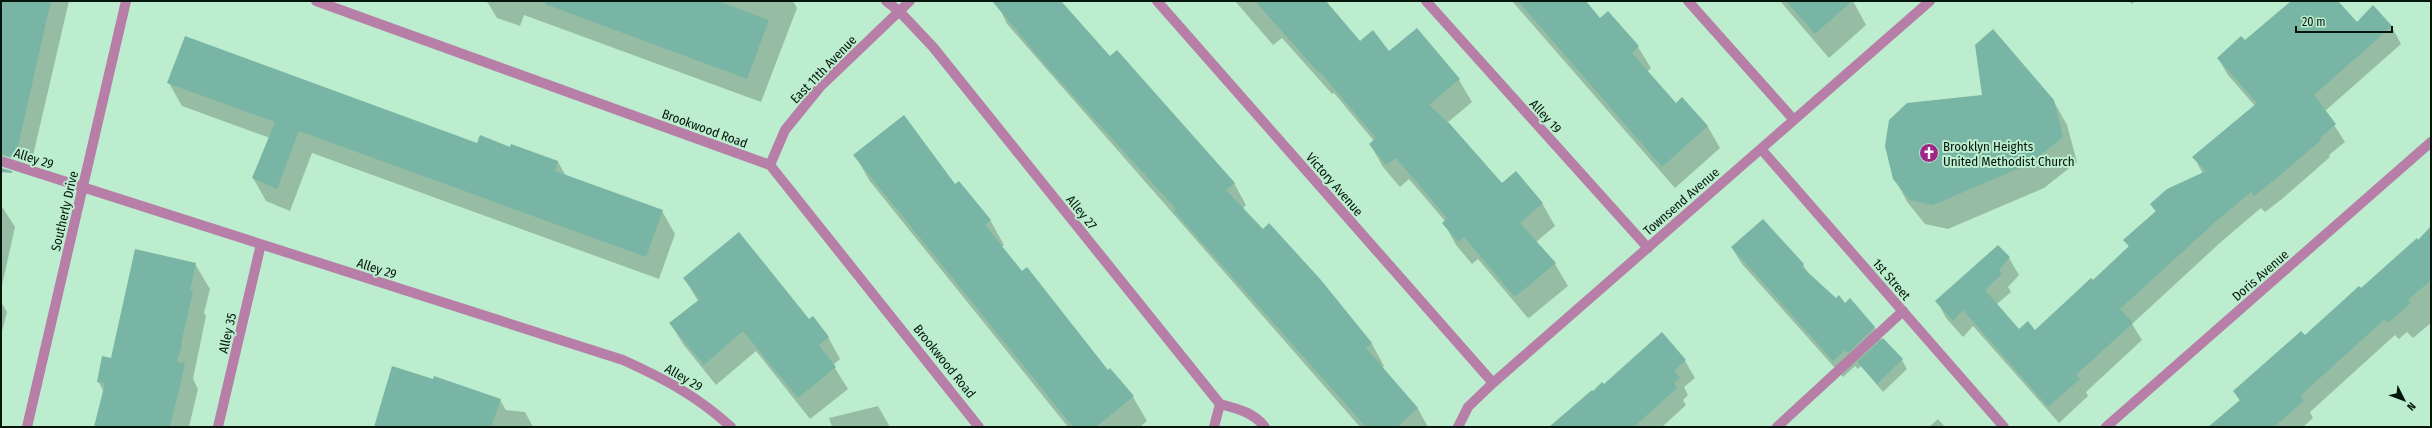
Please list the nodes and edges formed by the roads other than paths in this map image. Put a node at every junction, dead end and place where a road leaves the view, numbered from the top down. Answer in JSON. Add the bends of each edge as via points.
{"nodes":[{"id":1,"x":126,"y":1,"type":"edge"},
{"id":2,"x":316,"y":1,"type":"edge"},
{"id":3,"x":886,"y":1,"type":"edge"},
{"id":4,"x":910,"y":1,"type":"edge"},
{"id":5,"x":1157,"y":1,"type":"edge"},
{"id":6,"x":1426,"y":1,"type":"edge"},
{"id":7,"x":1688,"y":1,"type":"edge"},
{"id":8,"x":1930,"y":1,"type":"edge"},
{"id":9,"x":899,"y":11,"type":"junction"},
{"id":10,"x":1794,"y":120,"type":"junction"},
{"id":11,"x":2431,"y":142,"type":"edge"},
{"id":12,"x":1761,"y":149,"type":"junction"},
{"id":13,"x":1,"y":161,"type":"edge"},
{"id":14,"x":770,"y":166,"type":"junction"},
{"id":15,"x":83,"y":187,"type":"junction"},
{"id":16,"x":261,"y":244,"type":"junction"},
{"id":17,"x":1648,"y":248,"type":"junction"},
{"id":18,"x":1902,"y":311,"type":"junction"},
{"id":19,"x":1493,"y":383,"type":"junction"},
{"id":20,"x":1220,"y":404,"type":"junction"},
{"id":21,"x":27,"y":427,"type":"edge"},
{"id":22,"x":218,"y":427,"type":"edge"},
{"id":23,"x":731,"y":427,"type":"edge"},
{"id":24,"x":980,"y":427,"type":"edge"},
{"id":25,"x":1214,"y":427,"type":"edge"},
{"id":26,"x":1265,"y":427,"type":"edge"},
{"id":27,"x":1458,"y":427,"type":"edge"},
{"id":28,"x":1777,"y":427,"type":"edge"},
{"id":29,"x":2004,"y":427,"type":"edge"},
{"id":30,"x":2106,"y":427,"type":"edge"}],
"edges":[{"from":1,"to":15,"type":"street","name":"Southerly Drive"},
{"from":2,"to":14,"type":"street","name":"Brookwood Road"},
{"from":3,"to":9,"type":"street","name":"Alley 27"},
{"from":4,"to":9,"type":"street","name":"East 11th Avenue"},
{"from":5,"to":19,"type":"street","name":"Victory Avenue"},
{"from":6,"to":17,"type":"street","name":"Alley 19"},
{"from":7,"to":10,"type":"street"},
{"from":8,"to":10,"type":"street","name":"Townsend Avenue"},
{"from":9,"to":14,"type":"street","name":"East 11th Avenue","via":[[820,87],[785,130]]},
{"from":9,"to":20,"type":"street","name":"Alley 27","via":[[938,54]]},
{"from":10,"to":12,"type":"street","name":"Townsend Avenue"},
{"from":11,"to":30,"type":"street","name":"Doris Avenue"},
{"from":12,"to":17,"type":"street","name":"Townsend Avenue"},
{"from":12,"to":18,"type":"street","name":"1st Street"},
{"from":13,"to":15,"type":"street","name":"Alley 29"},
{"from":14,"to":24,"type":"street","name":"Brookwood Road"},
{"from":15,"to":16,"type":"street","name":"Alley 29"},
{"from":15,"to":21,"type":"street","name":"Southerly Drive"},
{"from":16,"to":22,"type":"street","name":"Alley 35"},
{"from":16,"to":23,"type":"street","name":"Alley 29","via":[[623,360],[660,377],[707,405]]},
{"from":17,"to":19,"type":"street","name":"Townsend Avenue"},
{"from":18,"to":28,"type":"street"},
{"from":18,"to":29,"type":"street","name":"1st Street"},
{"from":19,"to":27,"type":"street","name":"Townsend Avenue","via":[[1468,407]]},
{"from":20,"to":25,"type":"street"},
{"from":20,"to":26,"type":"street","via":[[1243,410],[1258,418]]}]}
